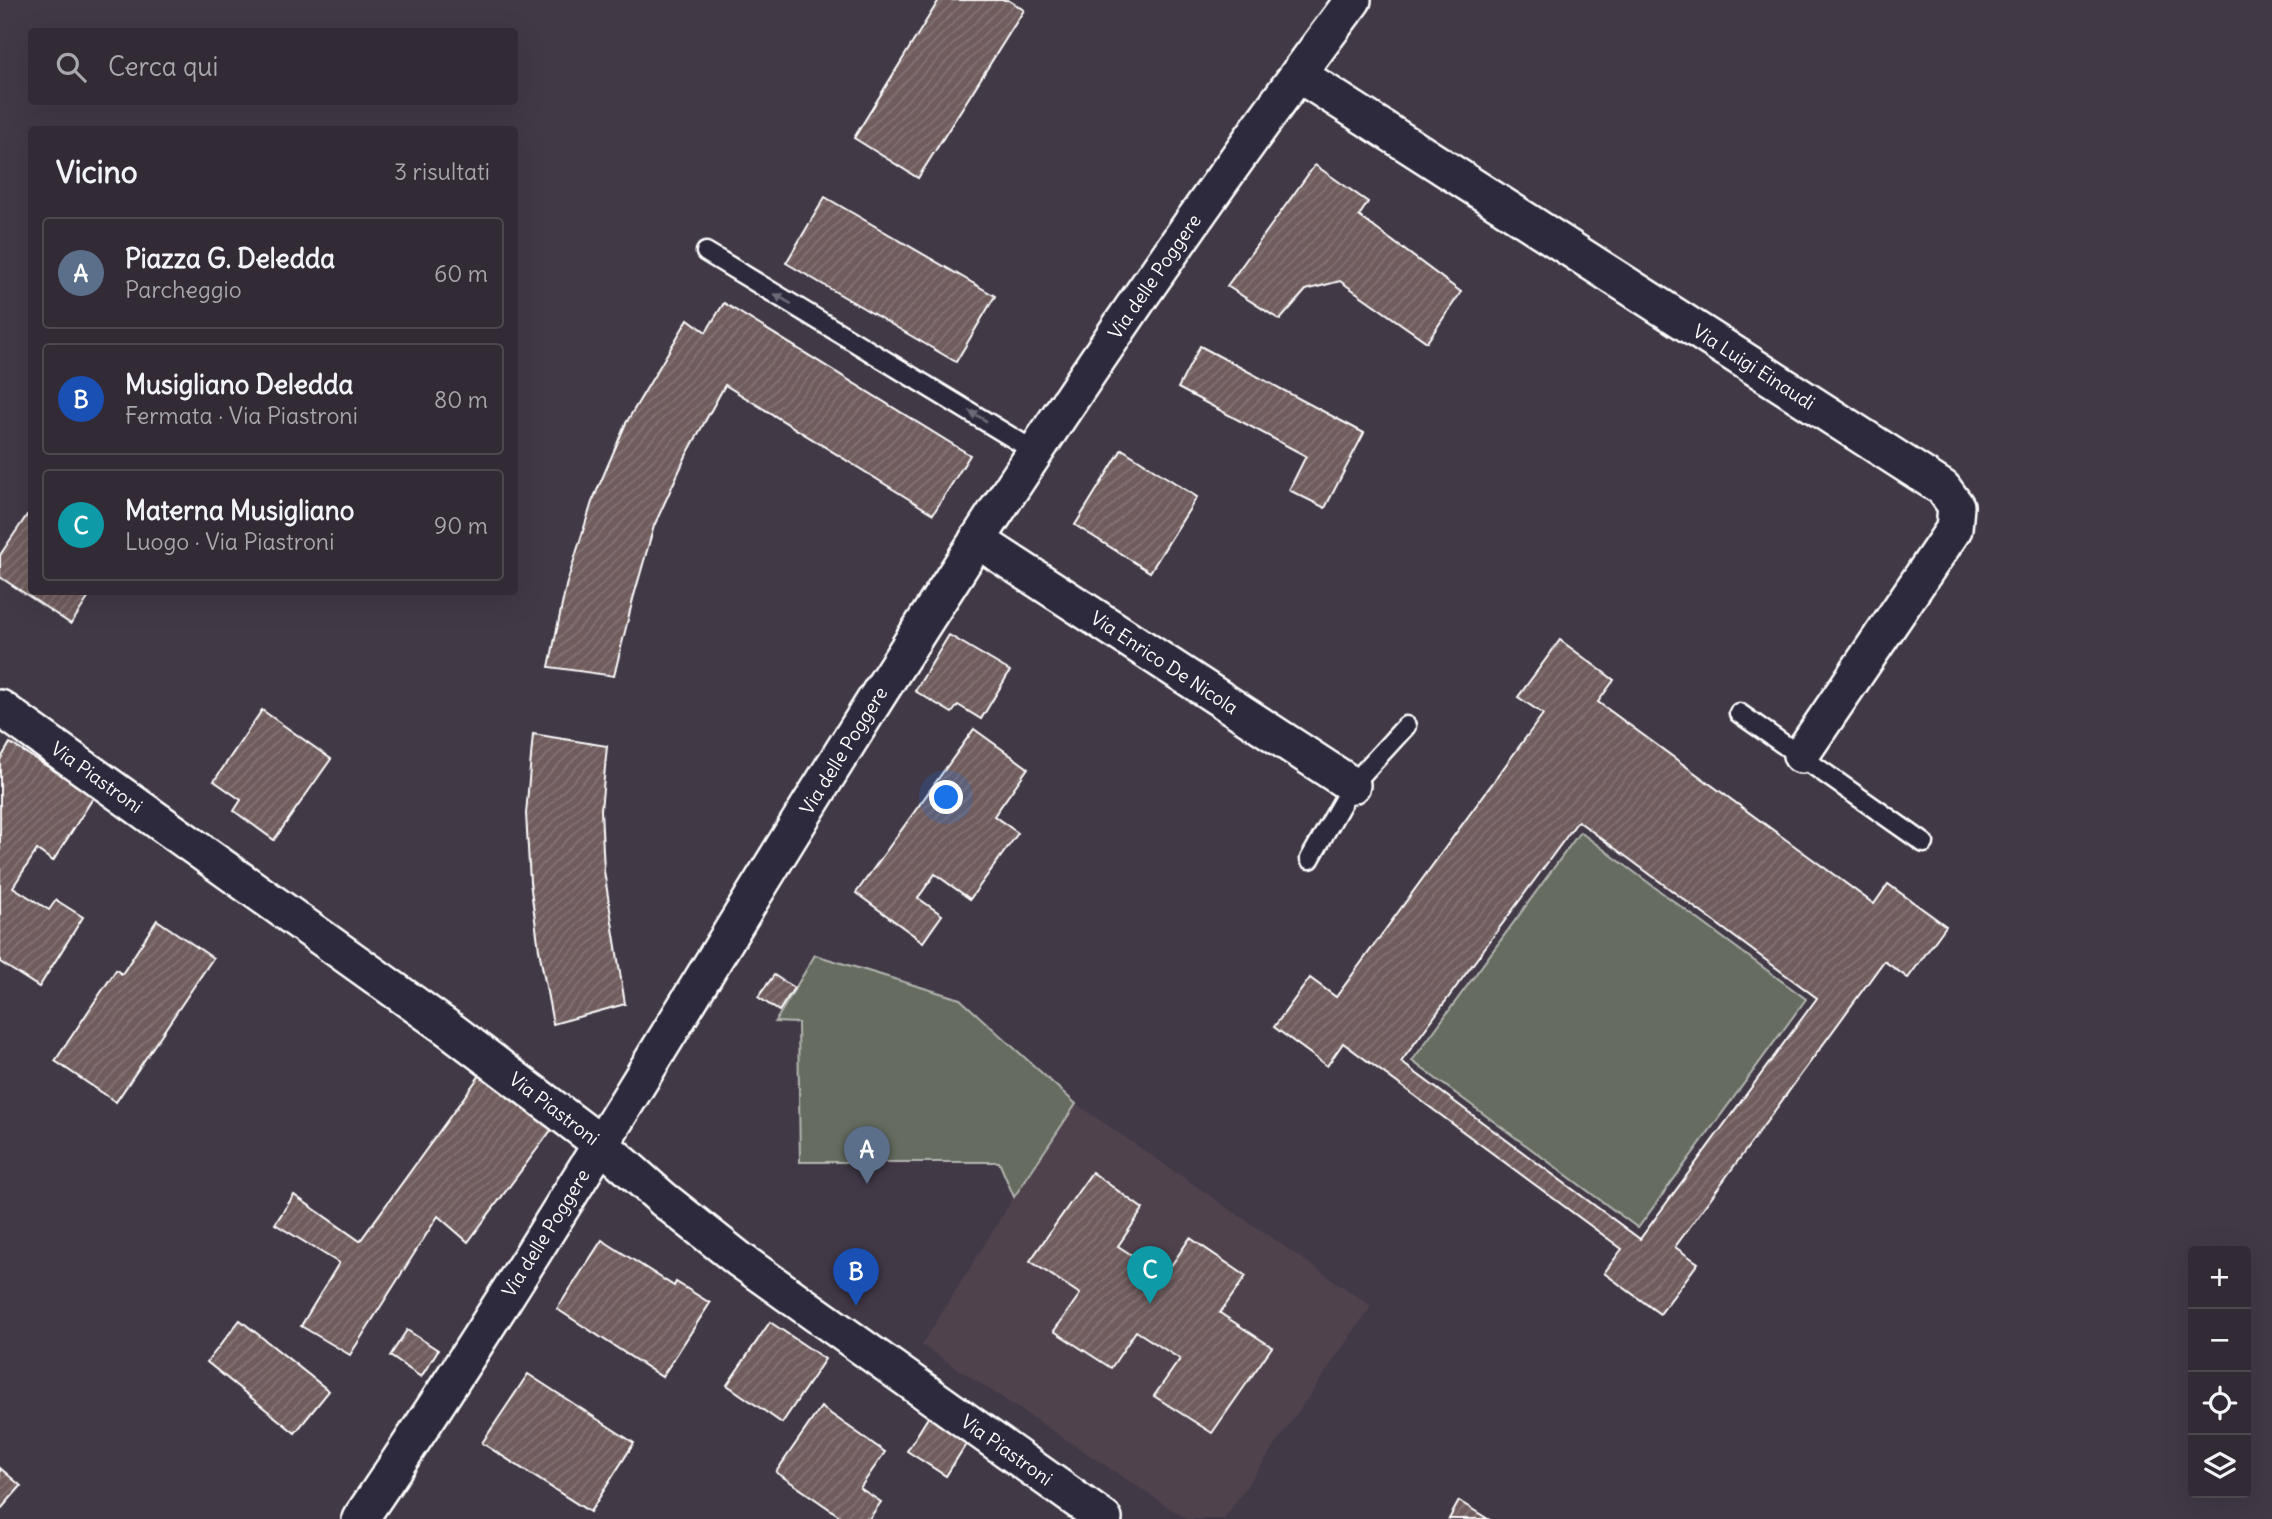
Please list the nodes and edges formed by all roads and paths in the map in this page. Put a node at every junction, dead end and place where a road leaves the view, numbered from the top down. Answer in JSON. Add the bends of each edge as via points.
{"nodes":[{"id":1,"x":1353,"y":0,"type":"edge"},
{"id":2,"x":1298,"y":74,"type":"junction"},
{"id":3,"x":706,"y":252,"type":"dead end"},
{"id":4,"x":1036,"y":452,"type":"junction"},
{"id":5,"x":977,"y":540,"type":"junction"},
{"id":6,"x":0,"y":708,"type":"edge"},
{"id":7,"x":1738,"y":713,"type":"dead end"},
{"id":8,"x":1406,"y":726,"type":"dead end"},
{"id":9,"x":1801,"y":755,"type":"junction"},
{"id":10,"x":1352,"y":785,"type":"junction"},
{"id":11,"x":1924,"y":843,"type":"dead end"},
{"id":12,"x":1310,"y":859,"type":"dead end"},
{"id":13,"x":601,"y":1144,"type":"junction"},
{"id":14,"x":360,"y":1519,"type":"edge"},
{"id":15,"x":1104,"y":1519,"type":"edge"}],
"edges":[{"from":1,"to":2,"type":"street","name":"Via delle Poggere"},
{"from":2,"to":4,"type":"street","name":"Via delle Poggere"},
{"from":2,"to":9,"type":"street","name":"Via Luigi Einaudi","via":[[1943,488],[1955,506],[1954,529]]},
{"from":4,"to":3,"type":"lane","one_way":true},
{"from":4,"to":5,"type":"street","name":"Via delle Poggere"},
{"from":5,"to":10,"type":"street","name":"Via Enrico De Nicola"},
{"from":5,"to":13,"type":"street","name":"Via delle Poggere"},
{"from":6,"to":13,"type":"street","name":"Via Piastroni","via":[[452,1031]]},
{"from":7,"to":9,"type":"lane"},
{"from":8,"to":10,"type":"lane"},
{"from":9,"to":11,"type":"lane"},
{"from":10,"to":12,"type":"lane"},
{"from":13,"to":14,"type":"street","name":"Via delle Poggere"},
{"from":13,"to":15,"type":"street","name":"Via Piastroni","via":[[740,1260]]}]}
